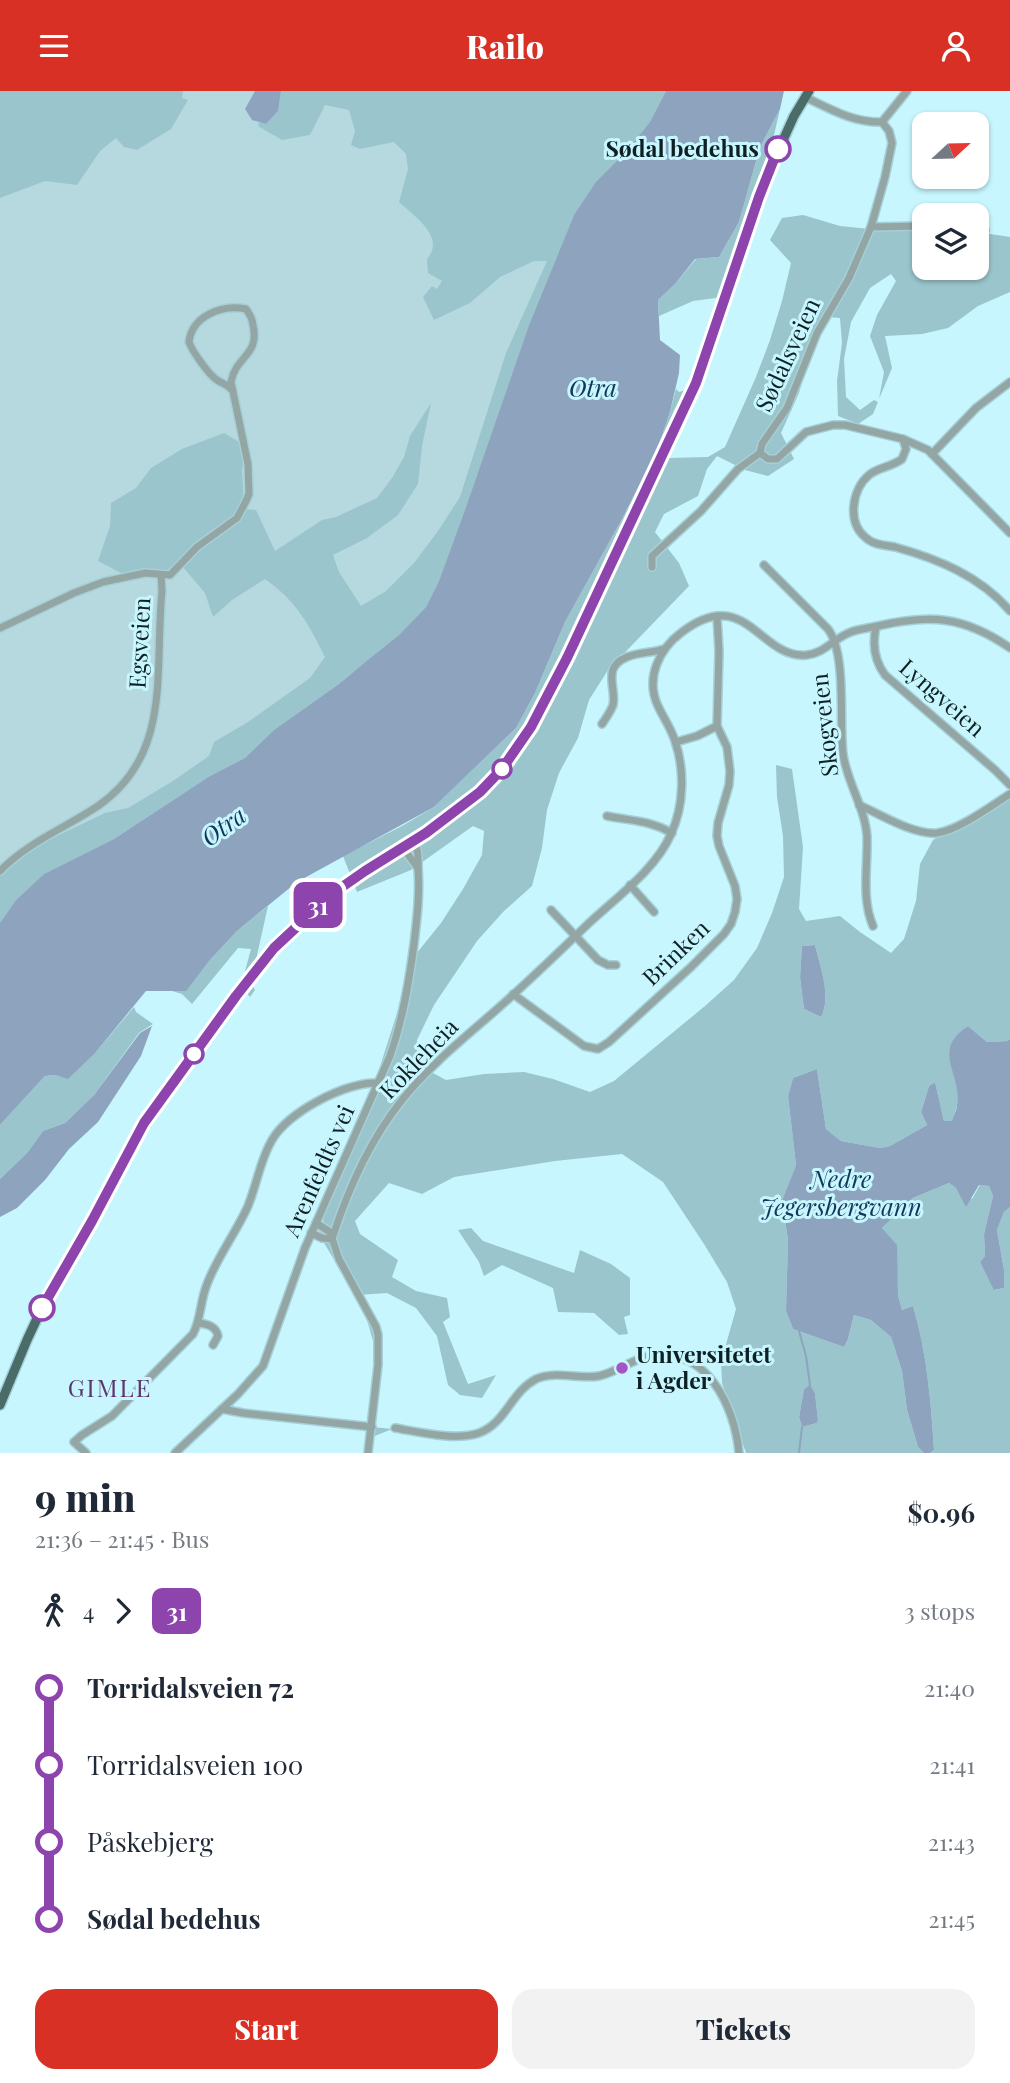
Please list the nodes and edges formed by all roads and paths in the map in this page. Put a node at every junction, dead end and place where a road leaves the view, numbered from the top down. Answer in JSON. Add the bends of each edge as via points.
{"nodes":[{"id":1,"x":907,"y":91,"type":"edge"},
{"id":2,"x":807,"y":94,"type":"edge"},
{"id":3,"x":883,"y":122,"type":"junction"},
{"id":4,"x":912,"y":226,"type":"edge"},
{"id":5,"x":871,"y":227,"type":"junction"},
{"id":6,"x":1010,"y":382,"type":"edge"},
{"id":7,"x":232,"y":390,"type":"junction"},
{"id":8,"x":903,"y":439,"type":"junction"},
{"id":9,"x":760,"y":453,"type":"junction"},
{"id":10,"x":932,"y":454,"type":"junction"},
{"id":11,"x":1010,"y":533,"type":"edge"},
{"id":12,"x":764,"y":565,"type":"dead end"},
{"id":13,"x":652,"y":567,"type":"dead end"},
{"id":14,"x":161,"y":575,"type":"junction"},
{"id":15,"x":1010,"y":611,"type":"edge"},
{"id":16,"x":718,"y":617,"type":"junction"},
{"id":17,"x":876,"y":627,"type":"junction"},
{"id":18,"x":0,"y":628,"type":"edge"},
{"id":19,"x":835,"y":641,"type":"junction"},
{"id":20,"x":1009,"y":646,"type":"edge"},
{"id":21,"x":665,"y":648,"type":"junction"},
{"id":22,"x":602,"y":724,"type":"dead end"},
{"id":23,"x":718,"y":726,"type":"junction"},
{"id":24,"x":676,"y":743,"type":"junction"},
{"id":25,"x":1010,"y":785,"type":"edge"},
{"id":26,"x":1010,"y":794,"type":"edge"},
{"id":27,"x":859,"y":805,"type":"junction"},
{"id":28,"x":607,"y":816,"type":"dead end"},
{"id":29,"x":672,"y":833,"type":"junction"},
{"id":30,"x":414,"y":842,"type":"junction"},
{"id":31,"x":403,"y":848,"type":"junction"},
{"id":32,"x":418,"y":868,"type":"junction"},
{"id":33,"x":0,"y":871,"type":"edge"},
{"id":34,"x":630,"y":885,"type":"junction"},
{"id":35,"x":551,"y":910,"type":"dead end"},
{"id":36,"x":654,"y":912,"type":"dead end"},
{"id":37,"x":873,"y":926,"type":"dead end"},
{"id":38,"x":575,"y":936,"type":"junction"},
{"id":39,"x":616,"y":965,"type":"dead end"},
{"id":40,"x":513,"y":994,"type":"junction"},
{"id":41,"x":379,"y":1083,"type":"junction"},
{"id":42,"x":316,"y":1223,"type":"junction"},
{"id":43,"x":312,"y":1233,"type":"junction"},
{"id":44,"x":332,"y":1239,"type":"junction"},
{"id":45,"x":198,"y":1323,"type":"junction"},
{"id":46,"x":213,"y":1345,"type":"dead end"},
{"id":47,"x":231,"y":1400,"type":"junction"},
{"id":48,"x":0,"y":1405,"type":"edge"},
{"id":49,"x":222,"y":1409,"type":"junction"},
{"id":50,"x":253,"y":1413,"type":"junction"},
{"id":51,"x":372,"y":1427,"type":"junction"},
{"id":52,"x":395,"y":1429,"type":"dead end"},
{"id":53,"x":86,"y":1453,"type":"edge"},
{"id":54,"x":176,"y":1453,"type":"edge"},
{"id":55,"x":368,"y":1453,"type":"edge"},
{"id":56,"x":739,"y":1453,"type":"edge"}],
"edges":[{"from":1,"to":3,"type":"street"},
{"from":2,"to":3,"type":"street","via":[[856,119]]},
{"from":2,"to":30,"type":"main road","via":[[770,169],[696,383],[551,690],[526,736],[491,782]]},
{"from":3,"to":5,"type":"street","name":"Sødalsveien","via":[[892,143]]},
{"from":4,"to":5,"type":"street"},
{"from":5,"to":9,"type":"street","name":"Sødalsveien","via":[[849,278],[817,333],[792,399]]},
{"from":6,"to":10,"type":"street","via":[[976,408]]},
{"from":7,"to":7,"type":"street","via":[[233,372],[255,342],[252,318],[246,309],[238,308],[206,316],[192,327],[188,342],[217,380]]},
{"from":7,"to":14,"type":"street","name":"Egsveien","via":[[248,464],[246,501],[231,524],[202,542],[173,573]]},
{"from":8,"to":9,"type":"street","via":[[833,425],[806,432],[777,459]]},
{"from":8,"to":10,"type":"street"},
{"from":8,"to":15,"type":"street","via":[[902,459],[870,474],[858,490],[853,511],[861,533],[870,541],[959,571]]},
{"from":9,"to":13,"type":"street","name":"Sødalsveien","via":[[660,547],[652,556]]},
{"from":10,"to":11,"type":"street"},
{"from":12,"to":19,"type":"street"},
{"from":14,"to":18,"type":"street","via":[[145,573],[103,582]]},
{"from":14,"to":33,"type":"street","name":"Egsveien","via":[[156,709],[145,750],[116,791],[19,853]]},
{"from":16,"to":19,"type":"street","via":[[745,622],[793,654],[820,651]]},
{"from":16,"to":21,"type":"street","via":[[692,625]]},
{"from":16,"to":23,"type":"street","name":"Brinken"},
{"from":17,"to":19,"type":"street"},
{"from":17,"to":20,"type":"street","via":[[941,619],[964,624]]},
{"from":17,"to":25,"type":"street","name":"Lyngveien","via":[[875,655],[885,675]]},
{"from":19,"to":27,"type":"street","name":"Skogveien","via":[[843,752]]},
{"from":21,"to":22,"type":"street","via":[[618,663],[611,678],[613,705]]},
{"from":21,"to":24,"type":"street","name":"Kokleheia","via":[[655,670],[654,695]]},
{"from":23,"to":24,"type":"street"},
{"from":23,"to":40,"type":"street","name":"Brinken","via":[[730,771],[717,836],[737,899],[724,934],[598,1049],[584,1046]]},
{"from":24,"to":29,"type":"street","name":"Kokleheia","via":[[681,797]]},
{"from":26,"to":27,"type":"street","via":[[937,833],[909,827]]},
{"from":27,"to":37,"type":"street","name":"Skogveien","via":[[866,830],[867,907]]},
{"from":28,"to":29,"type":"street","via":[[645,821]]},
{"from":29,"to":34,"type":"street","name":"Kokleheia","via":[[659,855]]},
{"from":30,"to":31,"type":"main road"},
{"from":30,"to":32,"type":"street","name":"Arenfeldts vei"},
{"from":31,"to":32,"type":"street"},
{"from":31,"to":48,"type":"main road","via":[[327,897],[289,932],[169,1089],[129,1150],[42,1308]]},
{"from":32,"to":41,"type":"street","name":"Arenfeldts vei","via":[[408,995]]},
{"from":34,"to":36,"type":"street"},
{"from":34,"to":38,"type":"street","name":"Kokleheia"},
{"from":35,"to":38,"type":"street"},
{"from":38,"to":39,"type":"street","via":[[598,960]]},
{"from":38,"to":40,"type":"street","name":"Kokleheia"},
{"from":40,"to":44,"type":"street","name":"Kokleheia","via":[[401,1101],[356,1175]]},
{"from":41,"to":42,"type":"street","name":"Arenfeldts vei"},
{"from":41,"to":45,"type":"street","via":[[335,1094],[297,1114],[278,1131],[248,1205],[206,1286]]},
{"from":42,"to":43,"type":"street","name":"Arenfeldts vei"},
{"from":42,"to":44,"type":"street","via":[[330,1232]]},
{"from":43,"to":44,"type":"street"},
{"from":43,"to":47,"type":"street","name":"Arenfeldts vei","via":[[263,1366]]},
{"from":44,"to":51,"type":"street","via":[[378,1335]]},
{"from":45,"to":46,"type":"street","via":[[216,1330]]},
{"from":45,"to":53,"type":"street","via":[[140,1390],[74,1442]]},
{"from":47,"to":49,"type":"street","name":"Arenfeldts vei"},
{"from":47,"to":50,"type":"street"},
{"from":49,"to":50,"type":"street"},
{"from":49,"to":54,"type":"street","name":"Arenfeldts vei"},
{"from":50,"to":51,"type":"street"},
{"from":51,"to":55,"type":"street"},
{"from":52,"to":56,"type":"street","via":[[475,1434],[498,1421],[520,1392],[540,1378],[600,1376],[647,1357],[670,1356],[694,1365],[713,1381],[731,1415]]}]}
